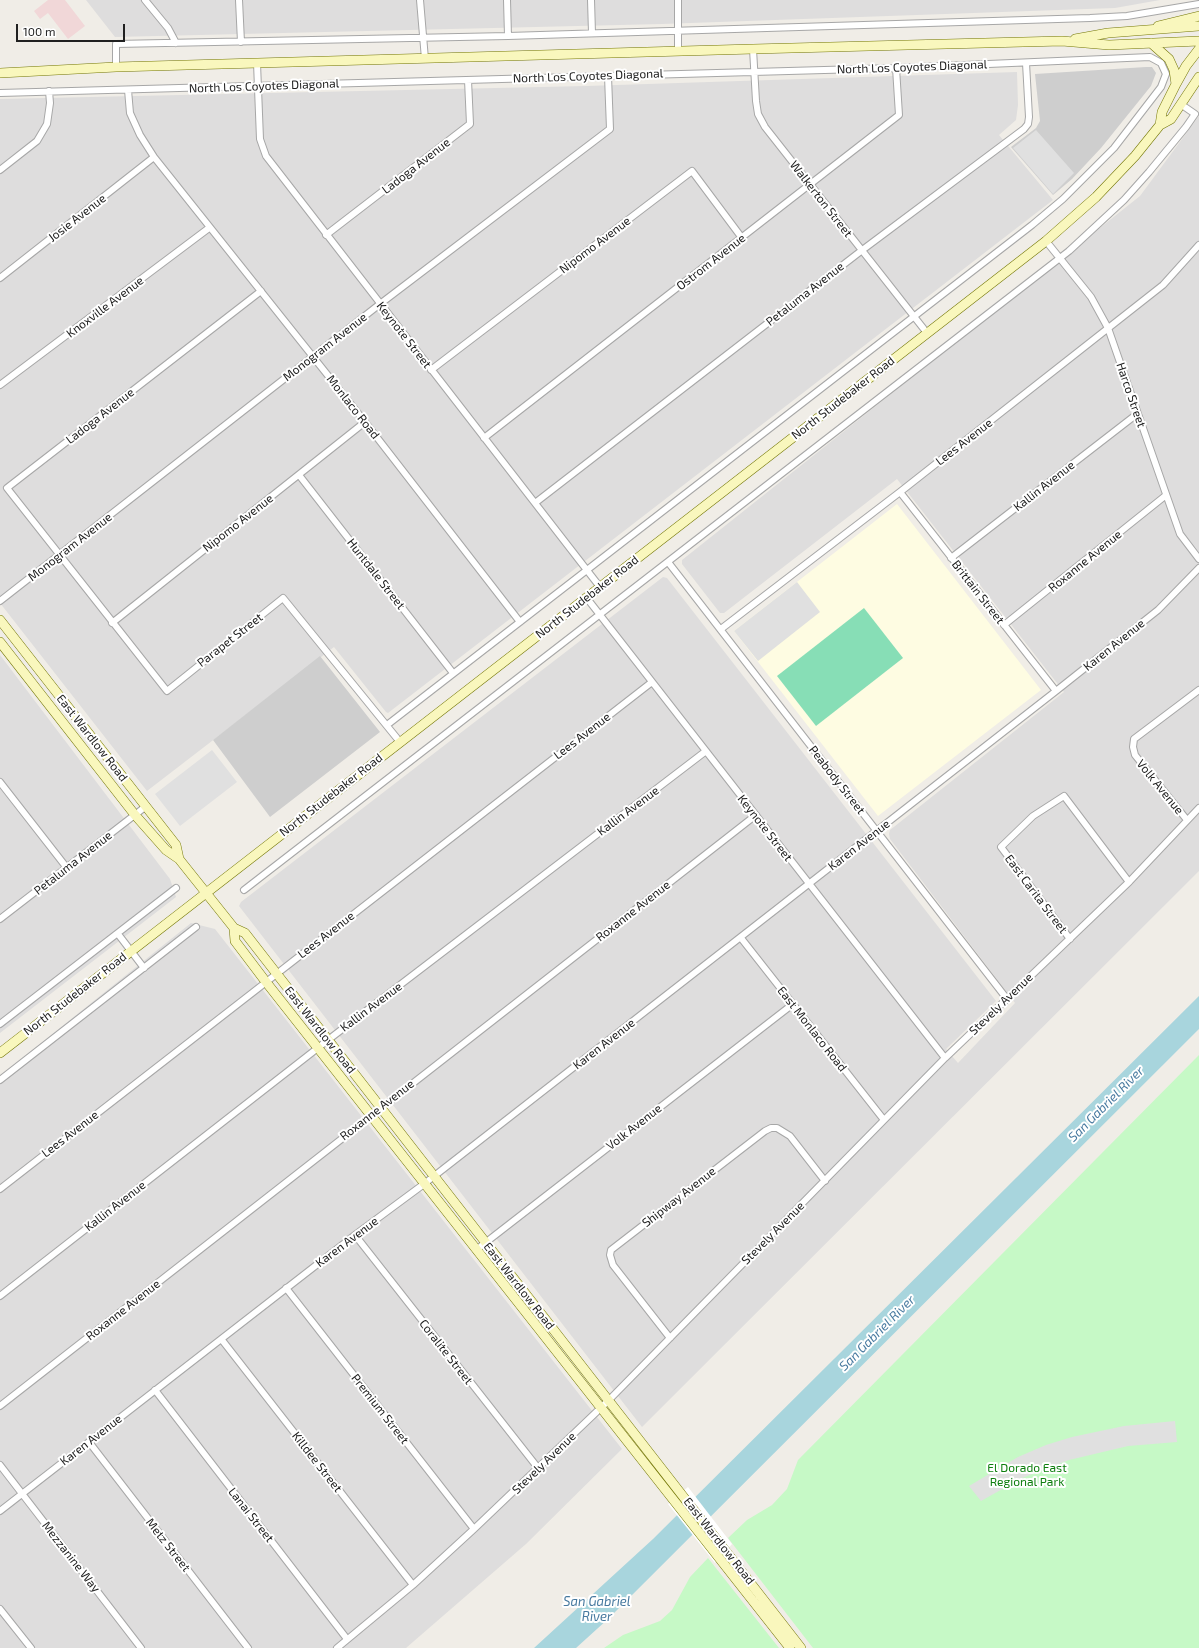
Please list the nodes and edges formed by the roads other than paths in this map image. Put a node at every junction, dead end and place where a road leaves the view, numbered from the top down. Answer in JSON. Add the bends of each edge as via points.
{"nodes":[{"id":1,"x":146,"y":0,"type":"edge"},
{"id":2,"x":239,"y":0,"type":"edge"},
{"id":3,"x":420,"y":0,"type":"edge"},
{"id":4,"x":507,"y":0,"type":"edge"},
{"id":5,"x":591,"y":0,"type":"edge"},
{"id":6,"x":678,"y":0,"type":"edge"},
{"id":7,"x":1199,"y":4,"type":"edge"},
{"id":8,"x":1199,"y":16,"type":"edge"},
{"id":9,"x":1199,"y":26,"type":"edge"},
{"id":10,"x":678,"y":30,"type":"junction"},
{"id":11,"x":1140,"y":30,"type":"junction"},
{"id":12,"x":592,"y":33,"type":"junction"},
{"id":13,"x":423,"y":36,"type":"junction"},
{"id":14,"x":508,"y":36,"type":"junction"},
{"id":15,"x":1062,"y":41,"type":"junction"},
{"id":16,"x":1199,"y":41,"type":"edge"},
{"id":17,"x":242,"y":42,"type":"junction"},
{"id":18,"x":176,"y":43,"type":"junction"},
{"id":19,"x":1151,"y":43,"type":"junction"},
{"id":20,"x":753,"y":49,"type":"junction"},
{"id":21,"x":1199,"y":49,"type":"edge"},
{"id":22,"x":678,"y":52,"type":"junction"},
{"id":23,"x":425,"y":59,"type":"junction"},
{"id":24,"x":257,"y":63,"type":"junction"},
{"id":25,"x":1026,"y":63,"type":"junction"},
{"id":26,"x":116,"y":67,"type":"junction"},
{"id":27,"x":896,"y":68,"type":"junction"},
{"id":28,"x":754,"y":71,"type":"junction"},
{"id":29,"x":0,"y":73,"type":"edge"},
{"id":30,"x":1166,"y":74,"type":"joint"},
{"id":31,"x":608,"y":76,"type":"junction"},
{"id":32,"x":1199,"y":77,"type":"edge"},
{"id":33,"x":468,"y":80,"type":"junction"},
{"id":34,"x":1176,"y":84,"type":"junction"},
{"id":35,"x":257,"y":85,"type":"junction"},
{"id":36,"x":128,"y":90,"type":"junction"},
{"id":37,"x":49,"y":91,"type":"junction"},
{"id":38,"x":0,"y":93,"type":"edge"},
{"id":39,"x":1182,"y":104,"type":"junction"},
{"id":40,"x":1160,"y":125,"type":"junction"},
{"id":41,"x":154,"y":157,"type":"junction"},
{"id":42,"x":0,"y":170,"type":"edge"},
{"id":43,"x":810,"y":185,"type":"junction"},
{"id":44,"x":209,"y":228,"type":"junction"},
{"id":45,"x":326,"y":235,"type":"junction"},
{"id":46,"x":742,"y":238,"type":"junction"},
{"id":47,"x":1046,"y":241,"type":"junction"},
{"id":48,"x":1199,"y":245,"type":"edge"},
{"id":49,"x":861,"y":250,"type":"junction"},
{"id":50,"x":1059,"y":259,"type":"junction"},
{"id":51,"x":0,"y":278,"type":"edge"},
{"id":52,"x":260,"y":291,"type":"junction"},
{"id":53,"x":380,"y":304,"type":"junction"},
{"id":54,"x":913,"y":316,"type":"junction"},
{"id":55,"x":1108,"y":328,"type":"junction"},
{"id":56,"x":926,"y":333,"type":"junction"},
{"id":57,"x":313,"y":357,"type":"junction"},
{"id":58,"x":431,"y":370,"type":"junction"},
{"id":59,"x":0,"y":386,"type":"edge"},
{"id":60,"x":1137,"y":414,"type":"junction"},
{"id":61,"x":365,"y":422,"type":"junction"},
{"id":62,"x":484,"y":438,"type":"junction"},
{"id":63,"x":299,"y":475,"type":"junction"},
{"id":64,"x":900,"y":492,"type":"junction"},
{"id":65,"x":1165,"y":496,"type":"junction"},
{"id":66,"x":535,"y":503,"type":"junction"},
{"id":67,"x":59,"y":556,"type":"junction"},
{"id":68,"x":951,"y":558,"type":"junction"},
{"id":69,"x":1199,"y":559,"type":"edge"},
{"id":70,"x":668,"y":562,"type":"junction"},
{"id":71,"x":1199,"y":568,"type":"edge"},
{"id":72,"x":587,"y":570,"type":"junction"},
{"id":73,"x":600,"y":586,"type":"junction"},
{"id":74,"x":586,"y":597,"type":"junction"},
{"id":75,"x":0,"y":601,"type":"edge"},
{"id":76,"x":600,"y":615,"type":"junction"},
{"id":77,"x":0,"y":620,"type":"edge"},
{"id":78,"x":520,"y":622,"type":"junction"},
{"id":79,"x":112,"y":623,"type":"junction"},
{"id":80,"x":1004,"y":625,"type":"junction"},
{"id":81,"x":721,"y":629,"type":"junction"},
{"id":82,"x":0,"y":642,"type":"edge"},
{"id":83,"x":453,"y":673,"type":"junction"},
{"id":84,"x":652,"y":682,"type":"junction"},
{"id":85,"x":1199,"y":690,"type":"edge"},
{"id":86,"x":1056,"y":691,"type":"junction"},
{"id":87,"x":387,"y":725,"type":"junction"},
{"id":88,"x":400,"y":742,"type":"junction"},
{"id":89,"x":706,"y":752,"type":"junction"},
{"id":90,"x":0,"y":782,"type":"edge"},
{"id":91,"x":146,"y":807,"type":"junction"},
{"id":92,"x":1199,"y":808,"type":"edge"},
{"id":93,"x":135,"y":815,"type":"junction"},
{"id":94,"x":756,"y":815,"type":"junction"},
{"id":95,"x":1187,"y":820,"type":"junction"},
{"id":96,"x":877,"y":832,"type":"junction"},
{"id":97,"x":179,"y":859,"type":"junction"},
{"id":98,"x":66,"y":868,"type":"junction"},
{"id":99,"x":1129,"y":882,"type":"junction"},
{"id":100,"x":809,"y":884,"type":"junction"},
{"id":101,"x":176,"y":888,"type":"dead end"},
{"id":102,"x":244,"y":890,"type":"dead end"},
{"id":103,"x":206,"y":892,"type":"junction"},
{"id":104,"x":0,"y":919,"type":"edge"},
{"id":105,"x":196,"y":927,"type":"dead end"},
{"id":106,"x":234,"y":928,"type":"junction"},
{"id":107,"x":118,"y":934,"type":"junction"},
{"id":108,"x":741,"y":938,"type":"junction"},
{"id":109,"x":1070,"y":939,"type":"junction"},
{"id":110,"x":131,"y":950,"type":"junction"},
{"id":111,"x":144,"y":968,"type":"junction"},
{"id":112,"x":276,"y":974,"type":"junction"},
{"id":113,"x":266,"y":982,"type":"junction"},
{"id":114,"x":1007,"y":998,"type":"junction"},
{"id":115,"x":793,"y":1004,"type":"junction"},
{"id":116,"x":0,"y":1024,"type":"edge"},
{"id":117,"x":328,"y":1040,"type":"junction"},
{"id":118,"x":318,"y":1048,"type":"junction"},
{"id":119,"x":0,"y":1053,"type":"edge"},
{"id":120,"x":945,"y":1058,"type":"junction"},
{"id":121,"x":0,"y":1080,"type":"edge"},
{"id":122,"x":380,"y":1108,"type":"junction"},
{"id":123,"x":371,"y":1116,"type":"junction"},
{"id":124,"x":884,"y":1120,"type":"junction"},
{"id":125,"x":434,"y":1176,"type":"junction"},
{"id":126,"x":825,"y":1181,"type":"junction"},
{"id":127,"x":424,"y":1184,"type":"junction"},
{"id":128,"x":0,"y":1189,"type":"edge"},
{"id":129,"x":355,"y":1235,"type":"junction"},
{"id":130,"x":486,"y":1242,"type":"junction"},
{"id":131,"x":476,"y":1250,"type":"junction"},
{"id":132,"x":286,"y":1288,"type":"junction"},
{"id":133,"x":0,"y":1296,"type":"edge"},
{"id":134,"x":670,"y":1338,"type":"junction"},
{"id":135,"x":222,"y":1340,"type":"junction"},
{"id":136,"x":154,"y":1390,"type":"junction"},
{"id":137,"x":609,"y":1400,"type":"junction"},
{"id":138,"x":0,"y":1406,"type":"edge"},
{"id":139,"x":601,"y":1408,"type":"junction"},
{"id":140,"x":89,"y":1442,"type":"junction"},
{"id":141,"x":0,"y":1465,"type":"edge"},
{"id":142,"x":538,"y":1468,"type":"junction"},
{"id":143,"x":22,"y":1494,"type":"junction"},
{"id":144,"x":678,"y":1496,"type":"junction"},
{"id":145,"x":0,"y":1511,"type":"edge"},
{"id":146,"x":474,"y":1529,"type":"junction"},
{"id":147,"x":413,"y":1585,"type":"junction"},
{"id":148,"x":0,"y":1609,"type":"edge"},
{"id":149,"x":2,"y":1617,"type":"edge"},
{"id":150,"x":347,"y":1639,"type":"junction"},
{"id":151,"x":31,"y":1648,"type":"edge"},
{"id":152,"x":141,"y":1648,"type":"edge"},
{"id":153,"x":248,"y":1648,"type":"edge"},
{"id":154,"x":337,"y":1648,"type":"edge"},
{"id":155,"x":790,"y":1648,"type":"edge"},
{"id":156,"x":801,"y":1648,"type":"edge"}],
"edges":[{"from":1,"to":18,"type":"street","via":[[168,28]]},
{"from":2,"to":17,"type":"street"},
{"from":3,"to":13,"type":"street"},
{"from":4,"to":14,"type":"street"},
{"from":5,"to":12,"type":"street"},
{"from":6,"to":10,"type":"street"},
{"from":7,"to":10,"type":"street","via":[[1127,16],[1090,18]]},
{"from":8,"to":11,"type":"main road"},
{"from":9,"to":11,"type":"main road","name":"North Los Coyotes Diagonal"},
{"from":10,"to":12,"type":"street"},
{"from":10,"to":22,"type":"street"},
{"from":11,"to":15,"type":"main road","name":"North Los Coyotes Diagonal"},
{"from":12,"to":14,"type":"street"},
{"from":13,"to":14,"type":"street"},
{"from":13,"to":17,"type":"street"},
{"from":13,"to":23,"type":"street"},
{"from":15,"to":19,"type":"main road","name":"North Los Coyotes Diagonal","via":[[1109,45]]},
{"from":15,"to":20,"type":"main road","name":"North Los Coyotes Diagonal"},
{"from":16,"to":19,"type":"main road","name":"North Los Coyotes Diagonal"},
{"from":17,"to":18,"type":"street"},
{"from":18,"to":26,"type":"street","via":[[116,44]]},
{"from":19,"to":34,"type":"main road","via":[[1169,59]]},
{"from":20,"to":22,"type":"main road","name":"North Los Coyotes Diagonal"},
{"from":20,"to":28,"type":"street","name":"Walkerton Street"},
{"from":21,"to":34,"type":"main road","name":"North Studebaker Road"},
{"from":22,"to":23,"type":"main road","name":"North Los Coyotes Diagonal"},
{"from":23,"to":24,"type":"main road","name":"North Los Coyotes Diagonal"},
{"from":24,"to":26,"type":"main road","name":"North Los Coyotes Diagonal"},
{"from":24,"to":35,"type":"street","name":"Keynote Street"},
{"from":25,"to":27,"type":"street","name":"North Los Coyotes Diagonal"},
{"from":25,"to":30,"type":"street","name":"North Los Coyotes Diagonal","via":[[1150,57],[1162,63]]},
{"from":25,"to":49,"type":"street","name":"Petaluma Avenue","via":[[1030,117],[1024,129]]},
{"from":26,"to":29,"type":"main road","name":"North Los Coyotes Diagonal"},
{"from":27,"to":28,"type":"street","name":"North Los Coyotes Diagonal"},
{"from":27,"to":43,"type":"street","name":"Ostrom Avenue","via":[[899,115]]},
{"from":28,"to":31,"type":"street","name":"North Los Coyotes Diagonal"},
{"from":28,"to":43,"type":"street","name":"Walkerton Street","via":[[758,114],[764,127]]},
{"from":30,"to":54,"type":"street","name":"North Studebaker Road","via":[[1161,87],[1138,120],[1075,189]]},
{"from":31,"to":33,"type":"street","name":"North Los Coyotes Diagonal"},
{"from":31,"to":53,"type":"street","name":"Monogram Avenue","via":[[610,129]]},
{"from":32,"to":39,"type":"main road","name":"North Studebaker Road"},
{"from":33,"to":35,"type":"street","name":"North Los Coyotes Diagonal"},
{"from":33,"to":45,"type":"street","name":"Ladoga Avenue","via":[[470,124]]},
{"from":34,"to":40,"type":"main road","name":"North Studebaker Road","via":[[1162,112]]},
{"from":35,"to":36,"type":"street","name":"North Los Coyotes Diagonal"},
{"from":35,"to":45,"type":"street","name":"Keynote Street","via":[[260,139],[266,156]]},
{"from":36,"to":37,"type":"street","name":"North Los Coyotes Diagonal"},
{"from":36,"to":41,"type":"street","name":"Monlaco Road","via":[[130,114]]},
{"from":37,"to":38,"type":"street","name":"North Los Coyotes Diagonal"},
{"from":37,"to":42,"type":"street","via":[[50,103],[46,124],[37,140]]},
{"from":39,"to":40,"type":"main road","name":"North Studebaker Road","via":[[1171,119]]},
{"from":39,"to":50,"type":"street","name":"North Studebaker Road","via":[[1195,114],[1167,150],[1124,200]]},
{"from":40,"to":47,"type":"main road","name":"North Studebaker Road","via":[[1115,178]]},
{"from":41,"to":44,"type":"street","name":"Monlaco Road"},
{"from":41,"to":51,"type":"street","name":"Josie Avenue"},
{"from":43,"to":46,"type":"street","name":"Ostrom Avenue"},
{"from":43,"to":49,"type":"street","name":"Walkerton Street"},
{"from":44,"to":52,"type":"street","name":"Monlaco Road"},
{"from":44,"to":59,"type":"street","name":"Knoxville Avenue"},
{"from":45,"to":53,"type":"street","name":"Keynote Street"},
{"from":46,"to":58,"type":"street","name":"Nipomo Avenue","via":[[692,171]]},
{"from":46,"to":62,"type":"street","name":"Ostrom Avenue"},
{"from":47,"to":50,"type":"street","name":"Harco Street"},
{"from":47,"to":56,"type":"main road","name":"North Studebaker Road"},
{"from":48,"to":55,"type":"street","name":"Lees Avenue","via":[[1163,285]]},
{"from":49,"to":54,"type":"street","name":"Walkerton Street"},
{"from":49,"to":66,"type":"street","name":"Petaluma Avenue"},
{"from":50,"to":55,"type":"street","name":"Harco Street","via":[[1091,297]]},
{"from":50,"to":70,"type":"street","name":"North Studebaker Road"},
{"from":52,"to":57,"type":"street","name":"Monlaco Road"},
{"from":52,"to":67,"type":"street","name":"Ladoga Avenue","via":[[7,488]]},
{"from":53,"to":57,"type":"street","name":"Monogram Avenue"},
{"from":53,"to":58,"type":"street","name":"Keynote Street"},
{"from":54,"to":56,"type":"street","name":"Walkerton Street"},
{"from":54,"to":72,"type":"street","name":"North Studebaker Road"},
{"from":55,"to":60,"type":"street","name":"Harco Street"},
{"from":55,"to":64,"type":"street","name":"Lees Avenue"},
{"from":56,"to":73,"type":"main road","name":"North Studebaker Road"},
{"from":57,"to":61,"type":"street","name":"Monlaco Road"},
{"from":57,"to":67,"type":"street","name":"Monogram Avenue"},
{"from":58,"to":62,"type":"street","name":"Keynote Street"},
{"from":60,"to":65,"type":"street","name":"Harco Street"},
{"from":60,"to":68,"type":"street","name":"Kallin Avenue"},
{"from":61,"to":63,"type":"street","name":"Nipomo Avenue"},
{"from":61,"to":78,"type":"street","name":"Monlaco Road"},
{"from":62,"to":66,"type":"street","name":"Keynote Street"},
{"from":63,"to":79,"type":"street","name":"Nipomo Avenue"},
{"from":63,"to":83,"type":"street","name":"Huntdale Street"},
{"from":64,"to":68,"type":"street","name":"Brittain Street"},
{"from":64,"to":81,"type":"street","name":"Lees Avenue"},
{"from":65,"to":69,"type":"street","name":"Harco Street","via":[[1180,534]]},
{"from":65,"to":80,"type":"street","name":"Roxanne Avenue"},
{"from":66,"to":72,"type":"street","name":"Keynote Street"},
{"from":67,"to":75,"type":"street","name":"Monogram Avenue"},
{"from":67,"to":79,"type":"street","name":"Parapet Street"},
{"from":68,"to":80,"type":"street","name":"Brittain Street"},
{"from":70,"to":76,"type":"street","name":"North Studebaker Road"},
{"from":70,"to":81,"type":"street","name":"Peabody Street"},
{"from":71,"to":86,"type":"street","name":"Karen Avenue","via":[[1158,610]]},
{"from":72,"to":73,"type":"street","name":"Keynote Street"},
{"from":72,"to":78,"type":"street","name":"North Studebaker Road"},
{"from":73,"to":74,"type":"main road","name":"North Studebaker Road"},
{"from":74,"to":76,"type":"street","name":"Keynote Street"},
{"from":74,"to":88,"type":"main road","name":"North Studebaker Road"},
{"from":76,"to":84,"type":"street","name":"Keynote Street"},
{"from":76,"to":102,"type":"street","name":"North Studebaker Road"},
{"from":77,"to":91,"type":"main road","name":"East Wardlow Road"},
{"from":78,"to":83,"type":"street","name":"North Studebaker Road"},
{"from":79,"to":87,"type":"street","name":"Parapet Street","via":[[167,691],[283,598]]},
{"from":80,"to":86,"type":"street","name":"Brittain Street"},
{"from":81,"to":96,"type":"street","name":"Peabody Street"},
{"from":82,"to":93,"type":"main road","name":"East Wardlow Road"},
{"from":83,"to":87,"type":"street","name":"North Studebaker Road"},
{"from":84,"to":89,"type":"street","name":"Keynote Street"},
{"from":84,"to":112,"type":"street","name":"Lees Avenue"},
{"from":85,"to":95,"type":"street","name":"Volk Avenue","via":[[1134,739],[1133,747],[1135,755]]},
{"from":86,"to":96,"type":"street","name":"Karen Avenue"},
{"from":87,"to":88,"type":"street","name":"Parapet Street"},
{"from":88,"to":103,"type":"main road","name":"North Studebaker Road"},
{"from":89,"to":94,"type":"street","name":"Keynote Street"},
{"from":89,"to":117,"type":"street","name":"Kallin Avenue"},
{"from":90,"to":98,"type":"street"},
{"from":91,"to":93,"type":"street","name":"Petaluma Avenue"},
{"from":91,"to":97,"type":"main road","name":"East Wardlow Road","via":[[176,845]]},
{"from":92,"to":95,"type":"street","name":"Stevely Avenue"},
{"from":93,"to":97,"type":"main road","name":"East Wardlow Road","via":[[166,850]]},
{"from":93,"to":98,"type":"street","name":"Petaluma Avenue"},
{"from":94,"to":100,"type":"street","name":"Keynote Street"},
{"from":94,"to":122,"type":"street","name":"Roxanne Avenue"},
{"from":95,"to":99,"type":"street","name":"Stevely Avenue"},
{"from":96,"to":100,"type":"street","name":"Karen Avenue"},
{"from":96,"to":114,"type":"street","name":"Peabody Street"},
{"from":97,"to":103,"type":"main road","name":"East Wardlow Road"},
{"from":98,"to":104,"type":"street","name":"Petaluma Avenue"},
{"from":99,"to":109,"type":"street","name":"Stevely Avenue"},
{"from":99,"to":109,"type":"street","name":"East Carita Street","via":[[1064,796],[1033,816],[1000,847]]},
{"from":100,"to":108,"type":"street","name":"Karen Avenue"},
{"from":100,"to":120,"type":"street","name":"Keynote Street"},
{"from":101,"to":107,"type":"street","name":"North Studebaker Road"},
{"from":103,"to":106,"type":"main road","name":"East Wardlow Road"},
{"from":103,"to":110,"type":"main road","name":"North Studebaker Road"},
{"from":105,"to":111,"type":"street","name":"North Studebaker Road"},
{"from":106,"to":112,"type":"main road","name":"East Wardlow Road","via":[[245,933]]},
{"from":106,"to":113,"type":"main road","name":"East Wardlow Road","via":[[235,941]]},
{"from":107,"to":110,"type":"street"},
{"from":107,"to":116,"type":"street","name":"North Studebaker Road"},
{"from":108,"to":115,"type":"street","name":"East Monlaco Road"},
{"from":108,"to":125,"type":"street","name":"Karen Avenue"},
{"from":109,"to":114,"type":"street","name":"Stevely Avenue"},
{"from":110,"to":111,"type":"street"},
{"from":110,"to":119,"type":"main road","name":"North Studebaker Road"},
{"from":111,"to":121,"type":"street","name":"North Studebaker Road"},
{"from":112,"to":113,"type":"street","name":"Lees Avenue"},
{"from":112,"to":117,"type":"main road","name":"East Wardlow Road"},
{"from":113,"to":118,"type":"main road","name":"East Wardlow Road"},
{"from":113,"to":128,"type":"street","name":"Lees Avenue"},
{"from":114,"to":120,"type":"street","name":"Stevely Avenue"},
{"from":115,"to":124,"type":"street","name":"East Monlaco Road"},
{"from":115,"to":130,"type":"street","name":"Volk Avenue"},
{"from":117,"to":118,"type":"street","name":"Kallin Avenue"},
{"from":117,"to":122,"type":"main road","name":"East Wardlow Road"},
{"from":118,"to":123,"type":"main road","name":"East Wardlow Road"},
{"from":118,"to":133,"type":"street","name":"Kallin Avenue"},
{"from":120,"to":124,"type":"street","name":"Stevely Avenue"},
{"from":122,"to":123,"type":"street","name":"Roxanne Avenue"},
{"from":122,"to":125,"type":"main road","name":"East Wardlow Road"},
{"from":123,"to":127,"type":"main road","name":"East Wardlow Road"},
{"from":123,"to":138,"type":"street","name":"Roxanne Avenue"},
{"from":124,"to":126,"type":"street","name":"Stevely Avenue"},
{"from":125,"to":127,"type":"street","name":"Karen Avenue"},
{"from":125,"to":130,"type":"main road","name":"East Wardlow Road"},
{"from":126,"to":134,"type":"street","name":"Stevely Avenue"},
{"from":126,"to":134,"type":"street","name":"Shipway Avenue","via":[[790,1136],[777,1128],[771,1128],[611,1250],[613,1265]]},
{"from":127,"to":129,"type":"street","name":"Karen Avenue"},
{"from":127,"to":131,"type":"main road","name":"East Wardlow Road"},
{"from":129,"to":132,"type":"street","name":"Karen Avenue"},
{"from":129,"to":142,"type":"street","name":"Coralite Street"},
{"from":130,"to":131,"type":"street","name":"Volk Avenue"},
{"from":130,"to":137,"type":"main road","name":"East Wardlow Road"},
{"from":131,"to":139,"type":"main road","name":"East Wardlow Road"},
{"from":132,"to":135,"type":"street","name":"Karen Avenue"},
{"from":132,"to":146,"type":"street","name":"Premium Street"},
{"from":134,"to":137,"type":"street","name":"Stevely Avenue"},
{"from":135,"to":136,"type":"street","name":"Karen Avenue"},
{"from":135,"to":147,"type":"street","name":"Killdee Street"},
{"from":136,"to":140,"type":"street","name":"Karen Avenue"},
{"from":136,"to":150,"type":"street","name":"Lanai Street"},
{"from":137,"to":139,"type":"street","name":"Stevely Avenue"},
{"from":137,"to":144,"type":"main road","name":"East Wardlow Road"},
{"from":139,"to":142,"type":"street","name":"Stevely Avenue"},
{"from":139,"to":144,"type":"main road","name":"East Wardlow Road"},
{"from":140,"to":143,"type":"street","name":"Karen Avenue"},
{"from":140,"to":153,"type":"street","name":"Metz Street"},
{"from":141,"to":143,"type":"street","name":"Mezzanine Way"},
{"from":142,"to":146,"type":"street","name":"Stevely Avenue"},
{"from":143,"to":145,"type":"street","name":"Karen Avenue"},
{"from":143,"to":152,"type":"street","name":"Mezzanine Way"},
{"from":144,"to":155,"type":"main road","name":"East Wardlow Road","via":[[720,1558]]},
{"from":144,"to":156,"type":"main road","name":"East Wardlow Road","via":[[729,1553]]},
{"from":146,"to":147,"type":"street","name":"Stevely Avenue"},
{"from":147,"to":150,"type":"street","name":"Stevely Avenue"},
{"from":148,"to":149,"type":"street"},
{"from":149,"to":151,"type":"street"},
{"from":150,"to":154,"type":"street","name":"Stevely Avenue"}]}
